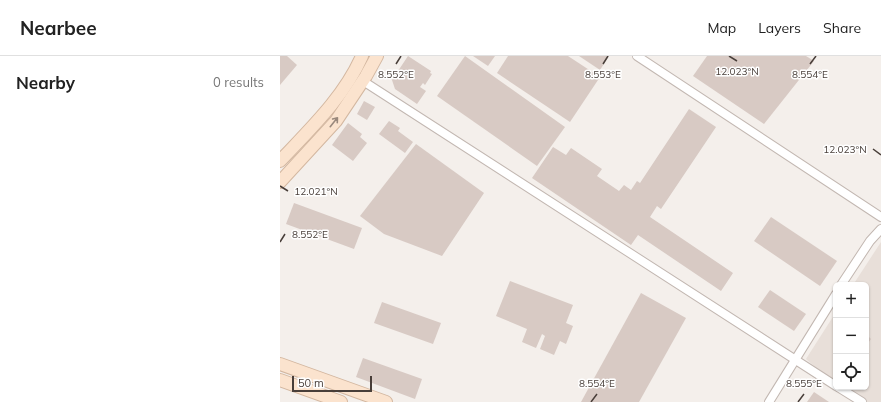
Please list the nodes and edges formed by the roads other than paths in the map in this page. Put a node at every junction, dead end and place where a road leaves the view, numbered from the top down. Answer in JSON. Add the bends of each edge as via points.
{"nodes":[{"id":1,"x":362,"y":56,"type":"edge"},
{"id":2,"x":377,"y":56,"type":"edge"},
{"id":3,"x":637,"y":56,"type":"edge"},
{"id":4,"x":363,"y":81,"type":"junction"},
{"id":5,"x":304,"y":135,"type":"junction"},
{"id":6,"x":316,"y":144,"type":"junction"},
{"id":7,"x":280,"y":161,"type":"edge"},
{"id":8,"x":280,"y":182,"type":"edge"},
{"id":9,"x":881,"y":217,"type":"edge"},
{"id":10,"x":881,"y":229,"type":"edge"},
{"id":11,"x":844,"y":282,"type":"edge"},
{"id":12,"x":833,"y":299,"type":"edge"},
{"id":13,"x":795,"y":360,"type":"junction"},
{"id":14,"x":280,"y":364,"type":"edge"},
{"id":15,"x":280,"y":380,"type":"edge"},
{"id":16,"x":833,"y":384,"type":"edge"},
{"id":17,"x":843,"y":390,"type":"edge"},
{"id":18,"x":341,"y":402,"type":"edge"},
{"id":19,"x":386,"y":402,"type":"edge"},
{"id":20,"x":769,"y":402,"type":"edge"},
{"id":21,"x":862,"y":402,"type":"edge"}],
"edges":[{"from":1,"to":5,"type":"main road","via":[[347,83]]},
{"from":2,"to":4,"type":"main road"},
{"from":3,"to":9,"type":"street"},
{"from":6,"to":4,"type":"main road","one_way":true,"via":[[336,121]]},
{"from":4,"to":13,"type":"street"},
{"from":5,"to":6,"type":"main road"},
{"from":5,"to":7,"type":"main road"},
{"from":6,"to":8,"type":"main road"},
{"from":10,"to":11,"type":"street","via":[[870,241]]},
{"from":12,"to":13,"type":"street"},
{"from":13,"to":16,"type":"street"},
{"from":13,"to":20,"type":"street"},
{"from":14,"to":19,"type":"main road"},
{"from":15,"to":18,"type":"main road"},
{"from":17,"to":21,"type":"street"}]}
